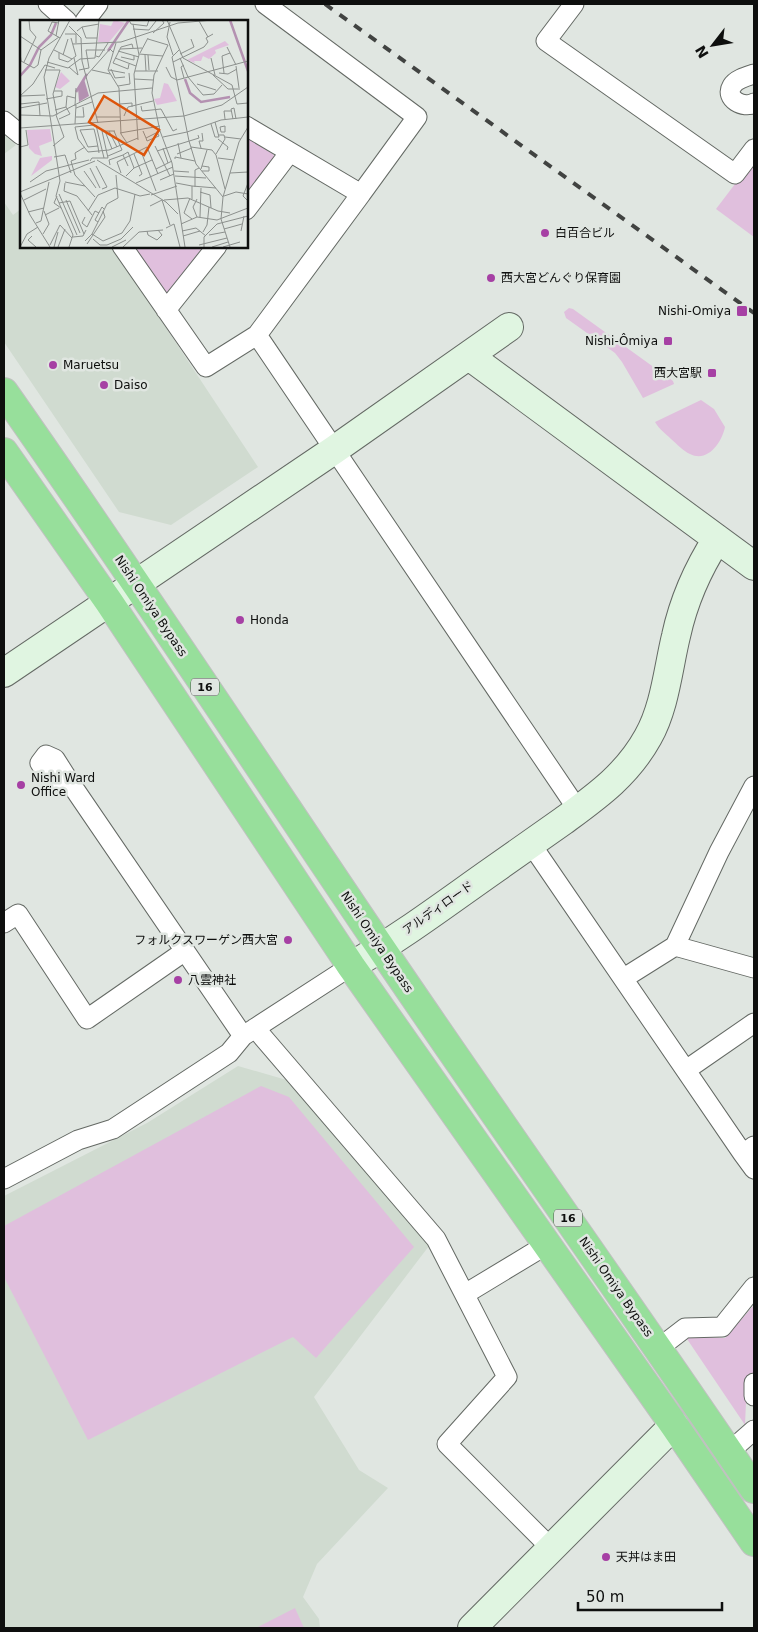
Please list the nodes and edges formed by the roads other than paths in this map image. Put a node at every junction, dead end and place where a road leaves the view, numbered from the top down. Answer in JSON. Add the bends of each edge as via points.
{"nodes":[{"id":1,"x":48,"y":4,"type":"edge"},
{"id":2,"x":98,"y":4,"type":"edge"},
{"id":3,"x":265,"y":4,"type":"edge"},
{"id":4,"x":572,"y":4,"type":"edge"},
{"id":5,"x":66,"y":20,"type":"edge"},
{"id":6,"x":86,"y":20,"type":"edge"},
{"id":7,"x":754,"y":74,"type":"edge"},
{"id":8,"x":754,"y":102,"type":"edge"},
{"id":9,"x":4,"y":121,"type":"edge"},
{"id":10,"x":248,"y":127,"type":"edge"},
{"id":11,"x":20,"y":134,"type":"edge"},
{"id":12,"x":754,"y":148,"type":"edge"},
{"id":13,"x":290,"y":152,"type":"junction"},
{"id":14,"x":361,"y":194,"type":"junction"},
{"id":15,"x":248,"y":207,"type":"edge"},
{"id":16,"x":123,"y":248,"type":"edge"},
{"id":17,"x":215,"y":248,"type":"edge"},
{"id":18,"x":166,"y":310,"type":"junction"},
{"id":19,"x":508,"y":327,"type":"dead end"},
{"id":20,"x":257,"y":335,"type":"junction"},
{"id":21,"x":469,"y":356,"type":"junction"},
{"id":22,"x":4,"y":392,"type":"edge"},
{"id":23,"x":334,"y":450,"type":"junction"},
{"id":24,"x":4,"y":452,"type":"edge"},
{"id":25,"x":717,"y":539,"type":"junction"},
{"id":26,"x":754,"y":566,"type":"edge"},
{"id":27,"x":137,"y":584,"type":"junction"},
{"id":28,"x":109,"y":602,"type":"junction"},
{"id":29,"x":4,"y":673,"type":"edge"},
{"id":30,"x":69,"y":781,"type":"dead end"},
{"id":31,"x":754,"y":786,"type":"edge"},
{"id":32,"x":578,"y":810,"type":"junction"},
{"id":33,"x":531,"y":844,"type":"junction"},
{"id":34,"x":4,"y":923,"type":"edge"},
{"id":35,"x":675,"y":946,"type":"junction"},
{"id":36,"x":381,"y":948,"type":"junction"},
{"id":37,"x":185,"y":952,"type":"junction"},
{"id":38,"x":350,"y":966,"type":"junction"},
{"id":39,"x":754,"y":968,"type":"edge"},
{"id":40,"x":624,"y":978,"type":"junction"},
{"id":41,"x":754,"y":1023,"type":"edge"},
{"id":42,"x":249,"y":1032,"type":"junction"},
{"id":43,"x":686,"y":1070,"type":"junction"},
{"id":44,"x":749,"y":1150,"type":"edge"},
{"id":45,"x":754,"y":1170,"type":"edge"},
{"id":46,"x":4,"y":1179,"type":"edge"},
{"id":47,"x":546,"y":1245,"type":"junction"},
{"id":48,"x":754,"y":1287,"type":"edge"},
{"id":49,"x":465,"y":1294,"type":"junction"},
{"id":50,"x":658,"y":1348,"type":"junction"},
{"id":51,"x":754,"y":1383,"type":"edge"},
{"id":52,"x":754,"y":1396,"type":"edge"},
{"id":53,"x":674,"y":1425,"type":"junction"},
{"id":54,"x":754,"y":1430,"type":"edge"},
{"id":55,"x":729,"y":1452,"type":"junction"},
{"id":56,"x":753,"y":1486,"type":"edge"},
{"id":57,"x":754,"y":1542,"type":"edge"},
{"id":58,"x":551,"y":1548,"type":"junction"},
{"id":59,"x":472,"y":1628,"type":"edge"}],
"edges":[{"from":1,"to":5,"type":"street"},
{"from":2,"to":6,"type":"street"},
{"from":3,"to":14,"type":"street","via":[[417,117]]},
{"from":4,"to":12,"type":"street","via":[[546,41],[735,174]]},
{"from":7,"to":8,"type":"street","via":[[735,83],[731,92],[739,104]]},
{"from":9,"to":11,"type":"street"},
{"from":10,"to":13,"type":"street"},
{"from":13,"to":14,"type":"street"},
{"from":13,"to":15,"type":"street"},
{"from":14,"to":20,"type":"street"},
{"from":16,"to":18,"type":"street"},
{"from":17,"to":18,"type":"street"},
{"from":18,"to":20,"type":"street","via":[[206,367]]},
{"from":19,"to":21,"type":"street"},
{"from":20,"to":23,"type":"street"},
{"from":21,"to":23,"type":"street"},
{"from":21,"to":25,"type":"street"},
{"from":22,"to":27,"type":"highway","name":"Nishi Omiya Bypass","number":"16"},
{"from":23,"to":27,"type":"street"},
{"from":23,"to":32,"type":"street"},
{"from":24,"to":28,"type":"highway","number":"16"},
{"from":25,"to":26,"type":"street"},
{"from":25,"to":32,"type":"street","name":"アルディロード","via":[[687,594],[660,710],[649,737],[622,774]]},
{"from":27,"to":28,"type":"street"},
{"from":27,"to":36,"type":"highway","name":"Nishi Omiya Bypass","number":"16"},
{"from":28,"to":29,"type":"street"},
{"from":28,"to":38,"type":"highway","number":"16"},
{"from":30,"to":37,"type":"street"},
{"from":31,"to":35,"type":"street"},
{"from":32,"to":33,"type":"street","name":"アルディロード"},
{"from":33,"to":36,"type":"street","name":"アルディロード"},
{"from":33,"to":40,"type":"street"},
{"from":34,"to":37,"type":"street","via":[[18,914],[88,1019]]},
{"from":35,"to":39,"type":"street"},
{"from":35,"to":40,"type":"street"},
{"from":36,"to":38,"type":"street","name":"アルディロード"},
{"from":36,"to":50,"type":"highway","name":"Nishi Omiya Bypass","number":"16"},
{"from":37,"to":42,"type":"street"},
{"from":38,"to":42,"type":"street","name":"アルディロード"},
{"from":38,"to":47,"type":"highway","number":"16"},
{"from":40,"to":43,"type":"street"},
{"from":41,"to":43,"type":"street"},
{"from":42,"to":46,"type":"street","name":"アルディロード","via":[[230,1053],[113,1128],[78,1140]]},
{"from":42,"to":49,"type":"street","via":[[436,1239]]},
{"from":43,"to":44,"type":"street"},
{"from":44,"to":45,"type":"street"},
{"from":47,"to":49,"type":"street"},
{"from":47,"to":53,"type":"highway","number":"16"},
{"from":48,"to":50,"type":"street","via":[[722,1327],[685,1328]]},
{"from":49,"to":58,"type":"street","via":[[507,1377],[447,1444]]},
{"from":50,"to":55,"type":"highway","name":"Nishi Omiya Bypass","number":"16"},
{"from":51,"to":52,"type":"street"},
{"from":53,"to":57,"type":"highway","number":"16"},
{"from":53,"to":58,"type":"street"},
{"from":54,"to":55,"type":"street"},
{"from":55,"to":56,"type":"highway","name":"Nishi Omiya Bypass","number":"16"},
{"from":58,"to":59,"type":"street"}]}
